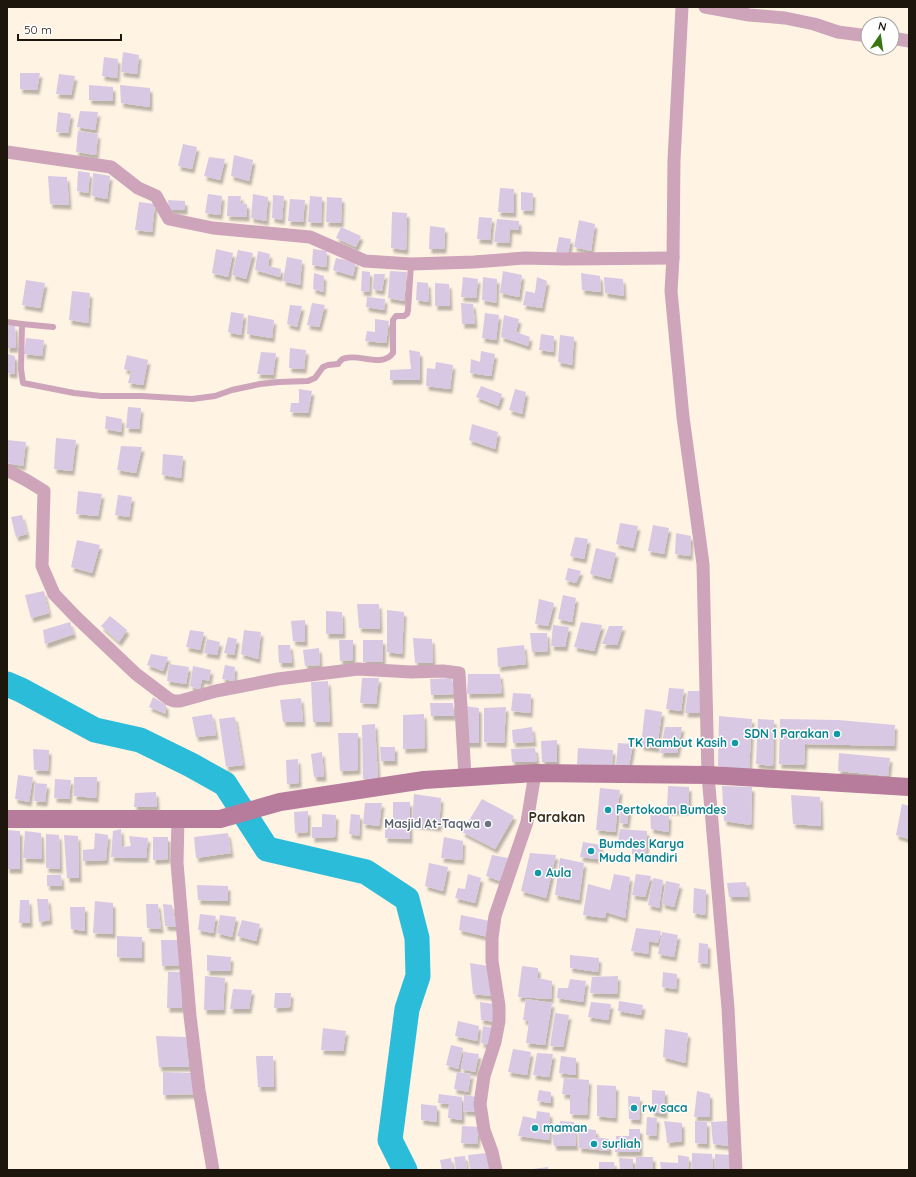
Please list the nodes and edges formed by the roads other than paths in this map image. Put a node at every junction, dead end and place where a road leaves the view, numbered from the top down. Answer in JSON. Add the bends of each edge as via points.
{"nodes":[{"id":1,"x":682,"y":7,"type":"edge"},
{"id":2,"x":705,"y":7,"type":"edge"},
{"id":3,"x":860,"y":35,"type":"edge"},
{"id":4,"x":7,"y":152,"type":"edge"},
{"id":5,"x":673,"y":258,"type":"junction"},
{"id":6,"x":410,"y":264,"type":"junction"},
{"id":7,"x":7,"y":322,"type":"edge"},
{"id":8,"x":22,"y":324,"type":"junction"},
{"id":9,"x":53,"y":326,"type":"dead end"},
{"id":10,"x":7,"y":470,"type":"edge"},
{"id":11,"x":535,"y":773,"type":"junction"},
{"id":12,"x":708,"y":775,"type":"junction"},
{"id":13,"x":465,"y":777,"type":"junction"},
{"id":14,"x":909,"y":788,"type":"edge"},
{"id":15,"x":178,"y":818,"type":"junction"},
{"id":16,"x":7,"y":820,"type":"edge"},
{"id":17,"x":213,"y":1170,"type":"edge"},
{"id":18,"x":496,"y":1170,"type":"edge"},
{"id":19,"x":736,"y":1170,"type":"edge"}],
"edges":[{"from":1,"to":5,"type":"street","via":[[674,160]]},
{"from":2,"to":3,"type":"street","via":[[785,18]]},
{"from":4,"to":6,"type":"street","via":[[111,167],[138,188],[156,196],[169,219],[213,228],[310,237],[365,261]]},
{"from":5,"to":6,"type":"street","via":[[525,258]]},
{"from":5,"to":12,"type":"street","via":[[672,291],[683,417],[703,564]]},
{"from":6,"to":8,"type":"lane","via":[[407,314],[396,316],[393,320],[393,353],[390,357],[369,360],[346,358],[338,364],[323,367],[308,381],[260,384],[215,396],[192,399],[101,396],[23,383]]},
{"from":7,"to":8,"type":"lane"},
{"from":8,"to":9,"type":"lane"},
{"from":10,"to":13,"type":"street","via":[[44,492],[42,566],[54,594],[136,674],[161,694],[174,701],[180,701],[216,690],[358,669],[459,673]]},
{"from":11,"to":12,"type":"street"},
{"from":11,"to":13,"type":"street"},
{"from":11,"to":18,"type":"street","via":[[527,822],[495,916],[492,938],[499,1021],[484,1076],[480,1104],[484,1130]]},
{"from":12,"to":14,"type":"street"},
{"from":12,"to":19,"type":"street","via":[[728,1008]]},
{"from":13,"to":15,"type":"street","via":[[424,780],[280,802],[220,819]]},
{"from":15,"to":16,"type":"street"},
{"from":15,"to":17,"type":"street","via":[[177,863],[190,1016],[199,1090]]}]}
